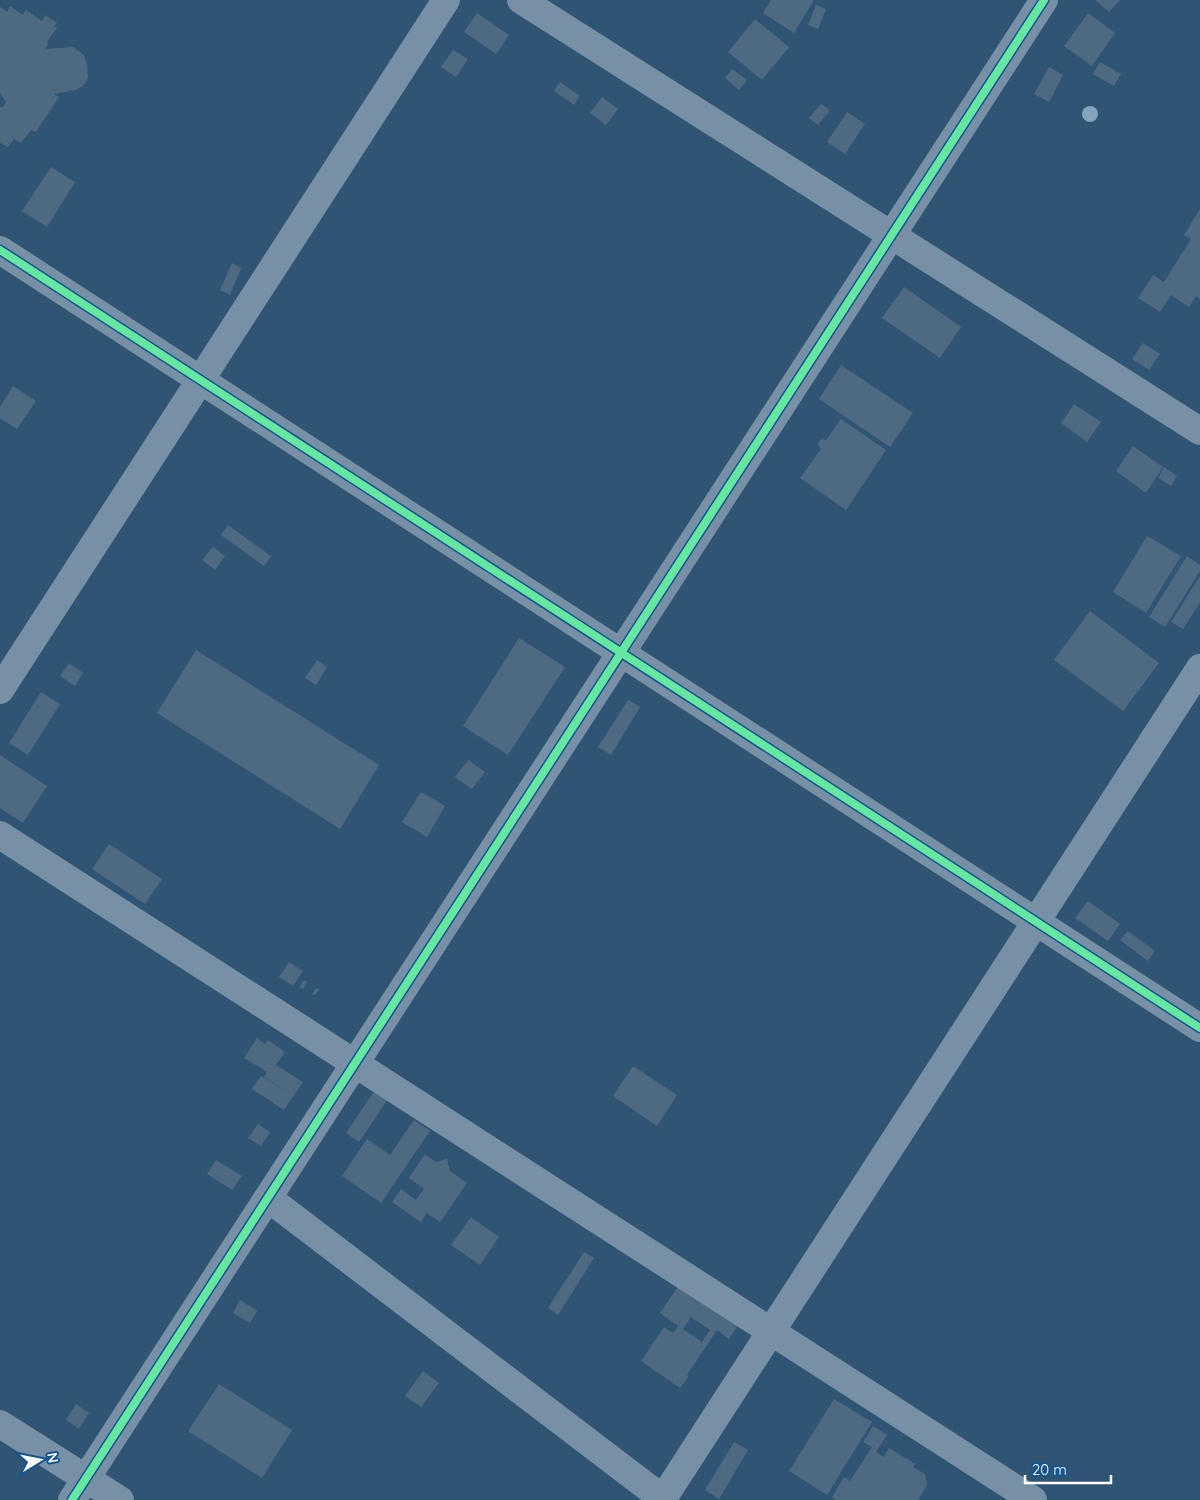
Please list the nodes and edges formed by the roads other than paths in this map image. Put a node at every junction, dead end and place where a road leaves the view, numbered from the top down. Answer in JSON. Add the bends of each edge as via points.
{"nodes":[{"id":1,"x":446,"y":0,"type":"edge"},
{"id":2,"x":521,"y":0,"type":"edge"},
{"id":3,"x":1044,"y":0,"type":"edge"},
{"id":4,"x":892,"y":235,"type":"junction"},
{"id":5,"x":0,"y":250,"type":"edge"},
{"id":6,"x":200,"y":380,"type":"junction"},
{"id":7,"x":1200,"y":431,"type":"edge"},
{"id":8,"x":621,"y":653,"type":"junction"},
{"id":9,"x":1200,"y":668,"type":"edge"},
{"id":10,"x":0,"y":690,"type":"edge"},
{"id":11,"x":0,"y":835,"type":"edge"},
{"id":12,"x":1036,"y":922,"type":"junction"},
{"id":13,"x":1200,"y":1028,"type":"edge"},
{"id":14,"x":355,"y":1064,"type":"junction"},
{"id":15,"x":268,"y":1198,"type":"junction"},
{"id":16,"x":771,"y":1332,"type":"junction"},
{"id":17,"x":0,"y":1424,"type":"edge"},
{"id":18,"x":79,"y":1489,"type":"edge"},
{"id":19,"x":120,"y":1500,"type":"edge"},
{"id":20,"x":663,"y":1500,"type":"edge"},
{"id":21,"x":1033,"y":1500,"type":"edge"}],
"edges":[{"from":1,"to":6,"type":"street"},
{"from":2,"to":4,"type":"street"},
{"from":3,"to":4,"type":"street"},
{"from":4,"to":7,"type":"street"},
{"from":4,"to":8,"type":"street"},
{"from":5,"to":6,"type":"street"},
{"from":6,"to":8,"type":"street"},
{"from":6,"to":10,"type":"street"},
{"from":8,"to":12,"type":"street"},
{"from":8,"to":14,"type":"street"},
{"from":9,"to":12,"type":"street"},
{"from":11,"to":14,"type":"street"},
{"from":12,"to":13,"type":"street"},
{"from":12,"to":16,"type":"street"},
{"from":14,"to":15,"type":"street"},
{"from":14,"to":16,"type":"street"},
{"from":15,"to":18,"type":"street"},
{"from":15,"to":20,"type":"street"},
{"from":16,"to":20,"type":"street"},
{"from":16,"to":21,"type":"street"},
{"from":17,"to":18,"type":"street"},
{"from":18,"to":19,"type":"street"}]}
